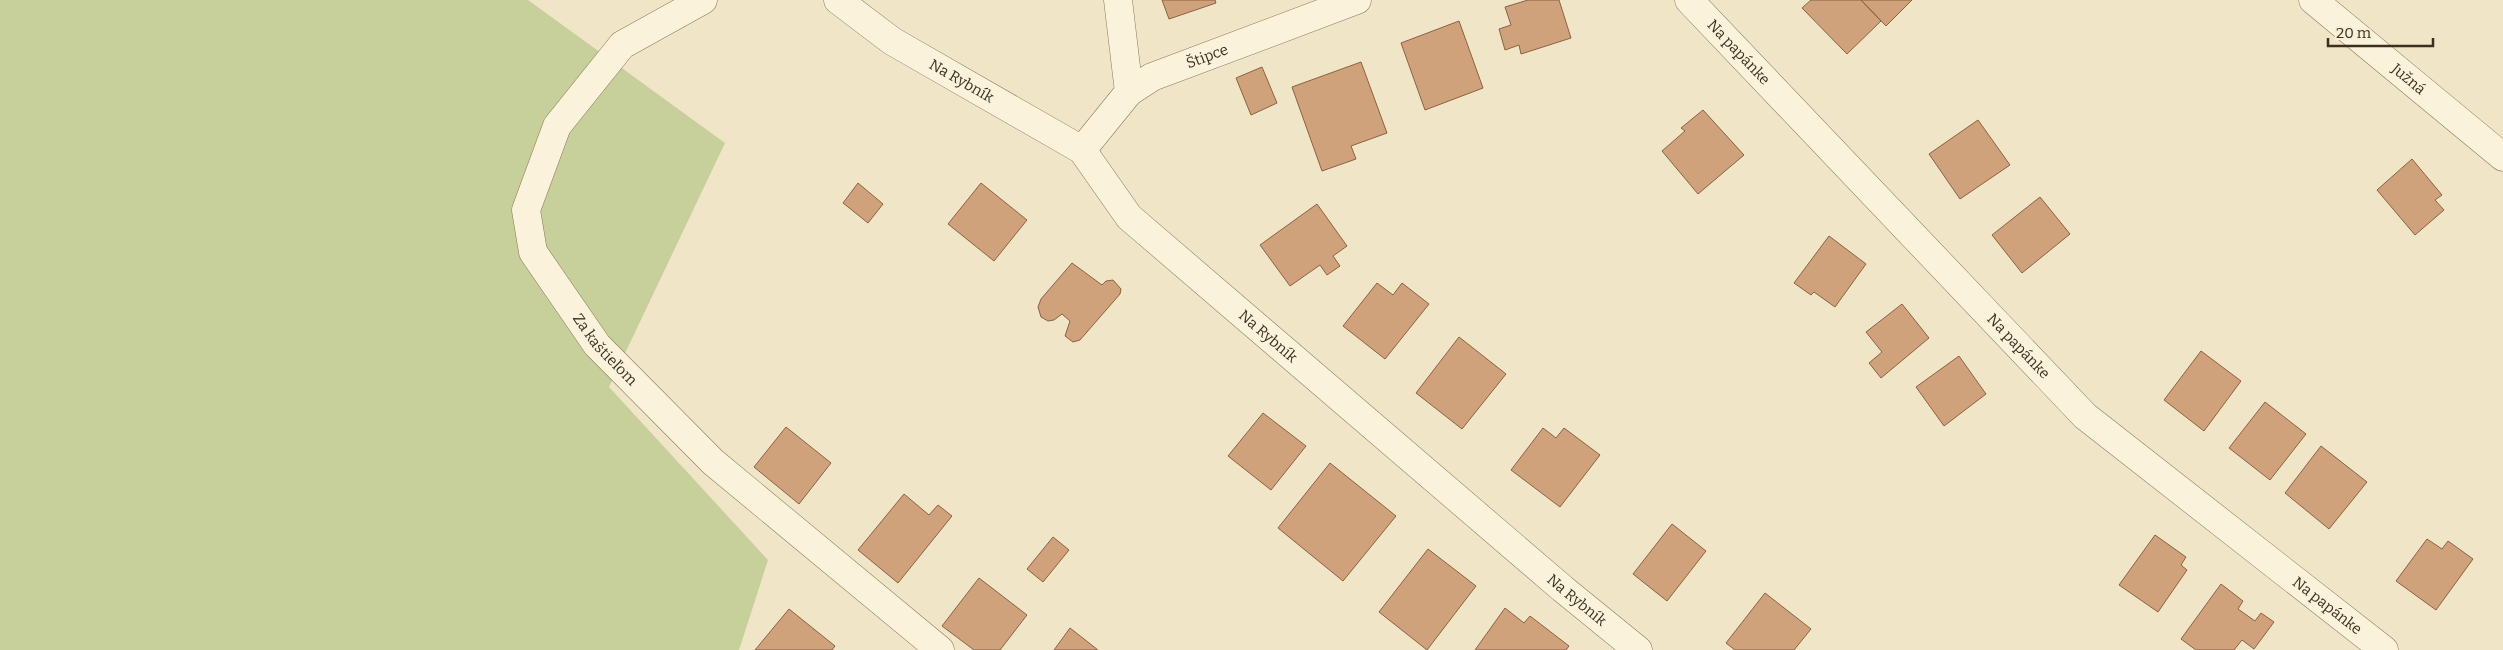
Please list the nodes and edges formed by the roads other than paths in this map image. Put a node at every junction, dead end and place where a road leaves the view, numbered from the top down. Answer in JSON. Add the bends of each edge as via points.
{"nodes":[{"id":1,"x":703,"y":0,"type":"edge"},
{"id":2,"x":838,"y":0,"type":"edge"},
{"id":3,"x":1118,"y":0,"type":"edge"},
{"id":4,"x":1357,"y":0,"type":"edge"},
{"id":5,"x":1689,"y":0,"type":"edge"},
{"id":6,"x":2313,"y":0,"type":"edge"},
{"id":7,"x":1128,"y":92,"type":"junction"},
{"id":8,"x":1082,"y":150,"type":"junction"},
{"id":9,"x":2503,"y":157,"type":"edge"},
{"id":10,"x":940,"y":650,"type":"edge"},
{"id":11,"x":1638,"y":650,"type":"edge"},
{"id":12,"x":2384,"y":650,"type":"edge"}],
"edges":[{"from":1,"to":10,"type":"street","name":"Za kaštieľom","via":[[622,44],[557,126],[526,210],[533,252],[596,345],[713,462]]},
{"from":2,"to":8,"type":"street","name":"Na Rybník","via":[[892,41]]},
{"from":3,"to":7,"type":"street"},
{"from":4,"to":7,"type":"street","name":"Štipce","via":[[1152,77]]},
{"from":5,"to":12,"type":"street","name":"Na papánke","via":[[2086,416]]},
{"from":6,"to":9,"type":"street","name":"Južná"},
{"from":7,"to":8,"type":"street","name":"Štipce"},
{"from":8,"to":11,"type":"street","name":"Na Rybník","via":[[1129,217]]}]}
